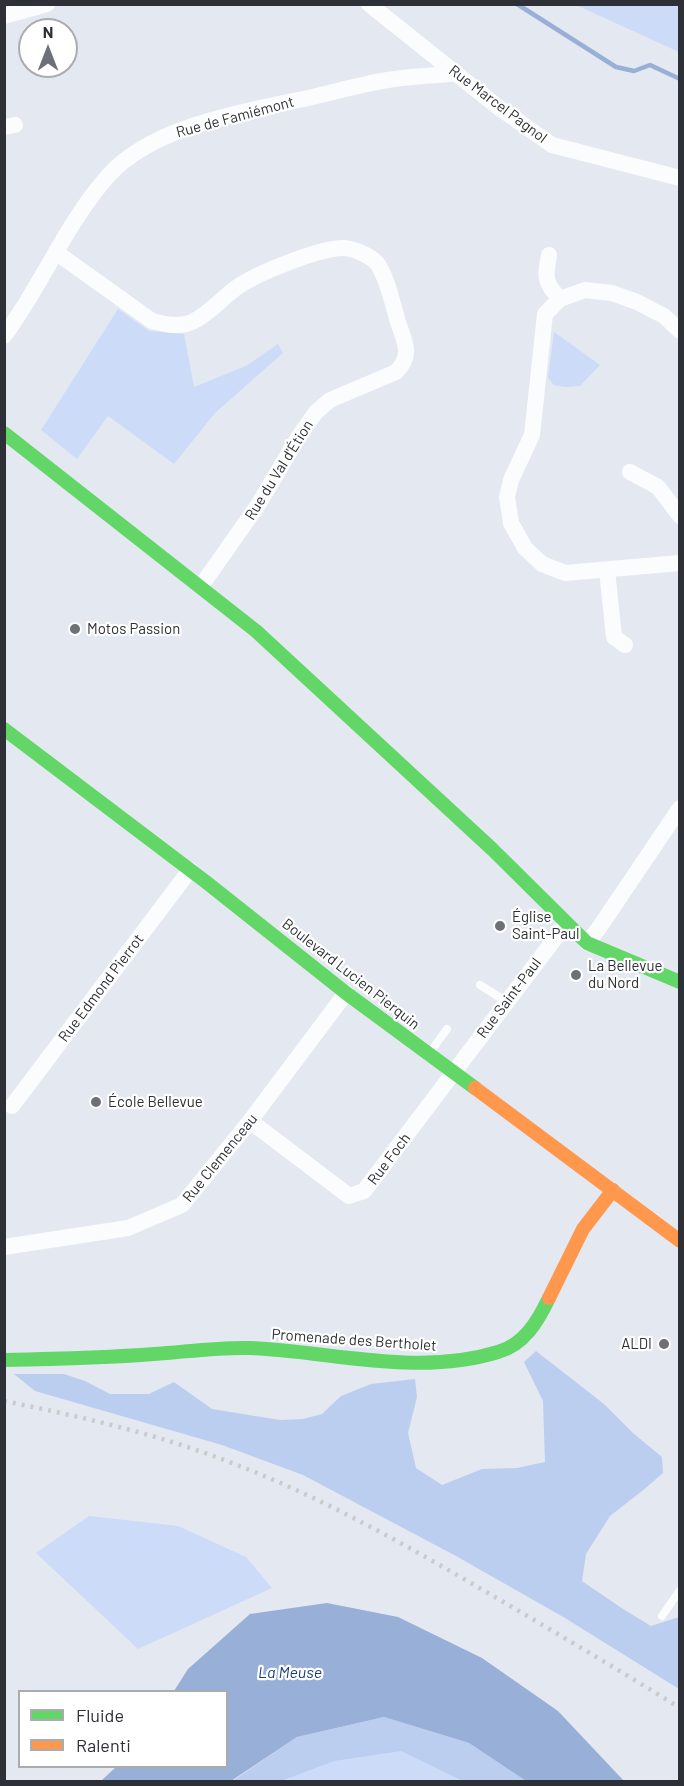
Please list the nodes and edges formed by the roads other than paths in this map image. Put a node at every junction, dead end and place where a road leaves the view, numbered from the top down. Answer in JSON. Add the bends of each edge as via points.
{"nodes":[{"id":1,"x":47,"y":4,"type":"edge"},
{"id":2,"x":369,"y":4,"type":"edge"},
{"id":3,"x":4,"y":16,"type":"edge"},
{"id":4,"x":456,"y":73,"type":"junction"},
{"id":5,"x":680,"y":178,"type":"edge"},
{"id":6,"x":57,"y":253,"type":"junction"},
{"id":7,"x":549,"y":255,"type":"dead end"},
{"id":8,"x":560,"y":299,"type":"junction"},
{"id":9,"x":680,"y":331,"type":"edge"},
{"id":10,"x":4,"y":336,"type":"edge"},
{"id":11,"x":4,"y":433,"type":"edge"},
{"id":12,"x":630,"y":472,"type":"dead end"},
{"id":13,"x":680,"y":516,"type":"edge"},
{"id":14,"x":680,"y":563,"type":"edge"},
{"id":15,"x":607,"y":570,"type":"junction"},
{"id":16,"x":201,"y":586,"type":"junction"},
{"id":17,"x":625,"y":645,"type":"dead end"},
{"id":18,"x":4,"y":729,"type":"edge"},
{"id":19,"x":680,"y":808,"type":"edge"},
{"id":20,"x":190,"y":870,"type":"junction"},
{"id":21,"x":566,"y":924,"type":"junction"},
{"id":22,"x":587,"y":943,"type":"junction"},
{"id":23,"x":680,"y":982,"type":"edge"},
{"id":24,"x":480,"y":985,"type":"dead end"},
{"id":25,"x":346,"y":993,"type":"junction"},
{"id":26,"x":507,"y":1002,"type":"junction"},
{"id":27,"x":447,"y":1029,"type":"dead end"},
{"id":28,"x":429,"y":1054,"type":"junction"},
{"id":29,"x":454,"y":1073,"type":"junction"},
{"id":30,"x":12,"y":1106,"type":"dead end"},
{"id":31,"x":250,"y":1121,"type":"junction"},
{"id":32,"x":613,"y":1190,"type":"junction"},
{"id":33,"x":680,"y":1241,"type":"edge"},
{"id":34,"x":4,"y":1247,"type":"edge"},
{"id":35,"x":4,"y":1360,"type":"edge"},
{"id":36,"x":680,"y":1590,"type":"edge"},
{"id":37,"x":662,"y":1616,"type":"dead end"}],
"edges":[{"from":1,"to":3,"type":"street"},
{"from":2,"to":4,"type":"street","name":"Rue Marcel Pagnol"},
{"from":4,"to":5,"type":"street","name":"Rue Marcel Pagnol","via":[[552,145]]},
{"from":4,"to":6,"type":"street","name":"Rue de Famiémont","via":[[389,80],[178,130],[140,150],[110,173],[87,201]]},
{"from":6,"to":10,"type":"street","name":"Rue de Famiémont"},
{"from":6,"to":16,"type":"street","name":"Rue du Val d'Étion","via":[[152,321],[169,326],[190,322],[237,287],[322,251],[344,248],[362,253],[376,261],[383,275],[407,351],[404,364],[396,372],[330,400],[316,412]]},
{"from":7,"to":8,"type":"street","via":[[548,286]]},
{"from":8,"to":9,"type":"street","via":[[585,290],[612,293],[664,316]]},
{"from":8,"to":15,"type":"street","via":[[545,314],[532,435],[507,497],[511,523],[525,548],[542,564],[565,573]]},
{"from":11,"to":16,"type":"street"},
{"from":12,"to":13,"type":"street","via":[[658,487]]},
{"from":14,"to":15,"type":"street"},
{"from":15,"to":17,"type":"street","via":[[614,637]]},
{"from":16,"to":21,"type":"street","via":[[256,631],[483,841]]},
{"from":18,"to":20,"type":"street","name":"Boulevard Lucien Pierquin"},
{"from":19,"to":22,"type":"street"},
{"from":20,"to":25,"type":"street","name":"Boulevard Lucien Pierquin"},
{"from":20,"to":30,"type":"street","name":"Rue Edmond Pierrot"},
{"from":21,"to":22,"type":"street"},
{"from":21,"to":26,"type":"street","name":"Rue Saint-Paul"},
{"from":22,"to":23,"type":"street"},
{"from":24,"to":26,"type":"lane"},
{"from":25,"to":28,"type":"street","name":"Boulevard Lucien Pierquin"},
{"from":25,"to":31,"type":"street","name":"Rue Clemenceau"},
{"from":26,"to":29,"type":"street","name":"Rue Saint-Paul"},
{"from":27,"to":28,"type":"lane"},
{"from":28,"to":29,"type":"street","name":"Boulevard Lucien Pierquin"},
{"from":29,"to":31,"type":"street","name":"Rue Foch","via":[[364,1191],[349,1196]]},
{"from":29,"to":32,"type":"street","name":"Boulevard Lucien Pierquin"},
{"from":31,"to":34,"type":"street","name":"Rue Clemenceau","via":[[182,1205],[128,1228]]},
{"from":32,"to":33,"type":"street","name":"Boulevard Lucien Pierquin"},
{"from":32,"to":35,"type":"street","name":"Promenade des Bertholet","via":[[583,1229],[528,1334],[500,1352],[451,1362],[402,1362],[248,1348],[86,1359]]},
{"from":36,"to":37,"type":"lane"}]}
